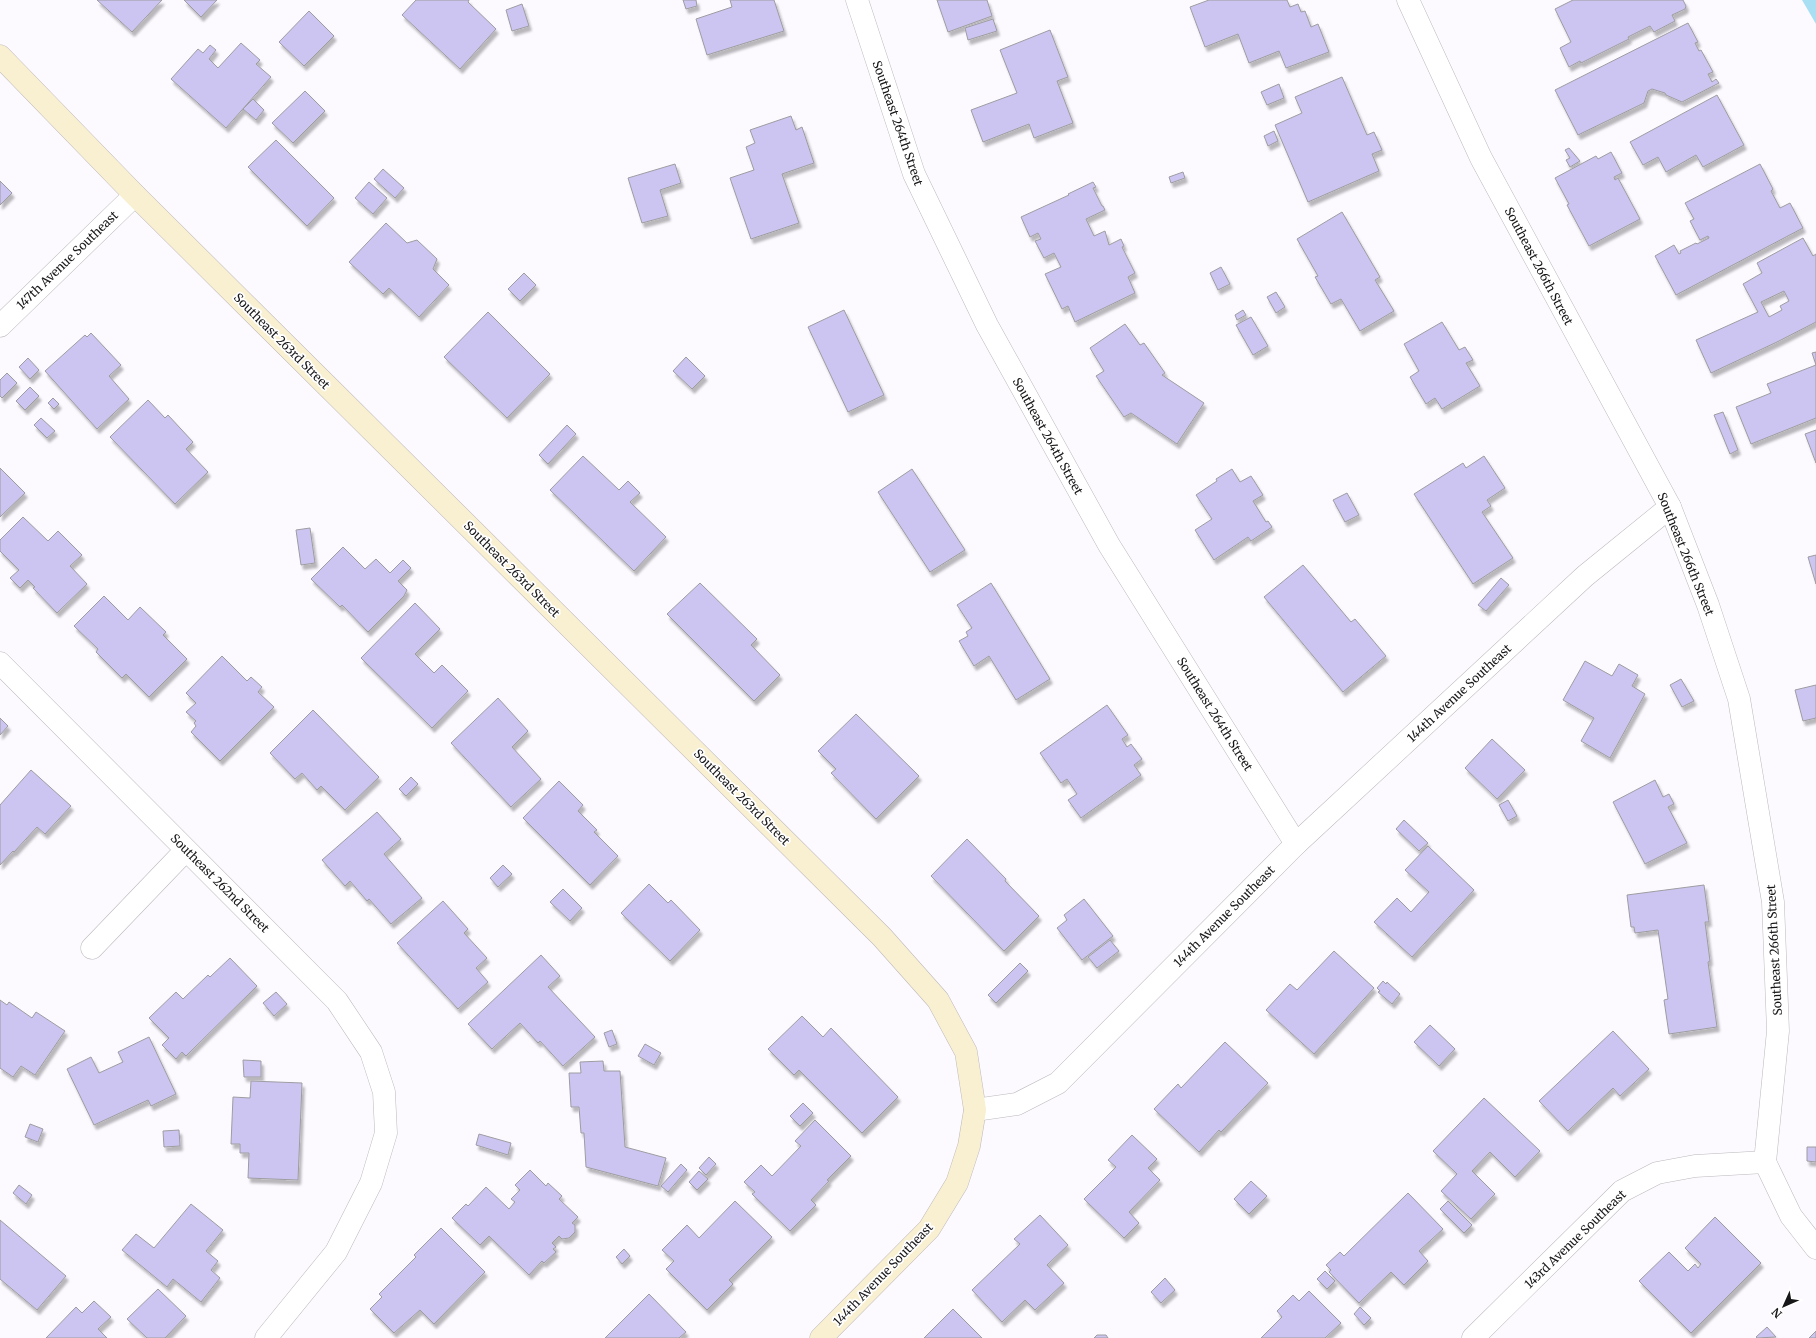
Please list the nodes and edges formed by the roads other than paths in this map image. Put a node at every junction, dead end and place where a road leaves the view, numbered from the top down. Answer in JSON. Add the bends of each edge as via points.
{"nodes":[{"id":1,"x":857,"y":0,"type":"edge"},
{"id":2,"x":1408,"y":0,"type":"edge"},
{"id":3,"x":0,"y":56,"type":"edge"},
{"id":4,"x":135,"y":195,"type":"junction"},
{"id":5,"x":0,"y":326,"type":"edge"},
{"id":6,"x":1670,"y":507,"type":"junction"},
{"id":7,"x":0,"y":663,"type":"edge"},
{"id":8,"x":1296,"y":844,"type":"junction"},
{"id":9,"x":186,"y":850,"type":"junction"},
{"id":10,"x":92,"y":948,"type":"dead end"},
{"id":11,"x":975,"y":1110,"type":"junction"},
{"id":12,"x":1765,"y":1162,"type":"junction"},
{"id":13,"x":1816,"y":1248,"type":"edge"},
{"id":14,"x":266,"y":1338,"type":"edge"},
{"id":15,"x":821,"y":1338,"type":"edge"},
{"id":16,"x":1473,"y":1338,"type":"edge"}],
"edges":[{"from":1,"to":8,"type":"street","name":"Southeast 264th Street","via":[[914,174],[986,325],[1109,545]]},
{"from":2,"to":6,"type":"street","name":"Southeast 266th Street","via":[[1481,158]]},
{"from":3,"to":4,"type":"street","name":"Southeast 263rd Street"},
{"from":4,"to":5,"type":"street","name":"147th Avenue Southeast"},
{"from":4,"to":11,"type":"street","name":"Southeast 263rd Street","via":[[882,937],[938,1000],[966,1052]]},
{"from":6,"to":8,"type":"street","name":"144th Avenue Southeast","via":[[1585,576]]},
{"from":6,"to":12,"type":"street","name":"Southeast 266th Street","via":[[1708,605],[1740,699],[1774,902],[1778,1030]]},
{"from":7,"to":9,"type":"street","name":"Southeast 262nd Street"},
{"from":8,"to":11,"type":"street","name":"144th Avenue Southeast","via":[[1058,1082],[1017,1104]]},
{"from":9,"to":10,"type":"street"},
{"from":9,"to":14,"type":"street","name":"Southeast 262nd Street","via":[[337,1001],[371,1052],[384,1092],[386,1133],[371,1183],[336,1252]]},
{"from":11,"to":15,"type":"street","name":"144th Avenue Southeast","via":[[969,1146],[957,1183],[929,1229]]},
{"from":12,"to":13,"type":"street","via":[[1791,1216]]},
{"from":12,"to":16,"type":"street","name":"143rd Avenue Southeast","via":[[1695,1166],[1658,1174],[1622,1191]]}]}
